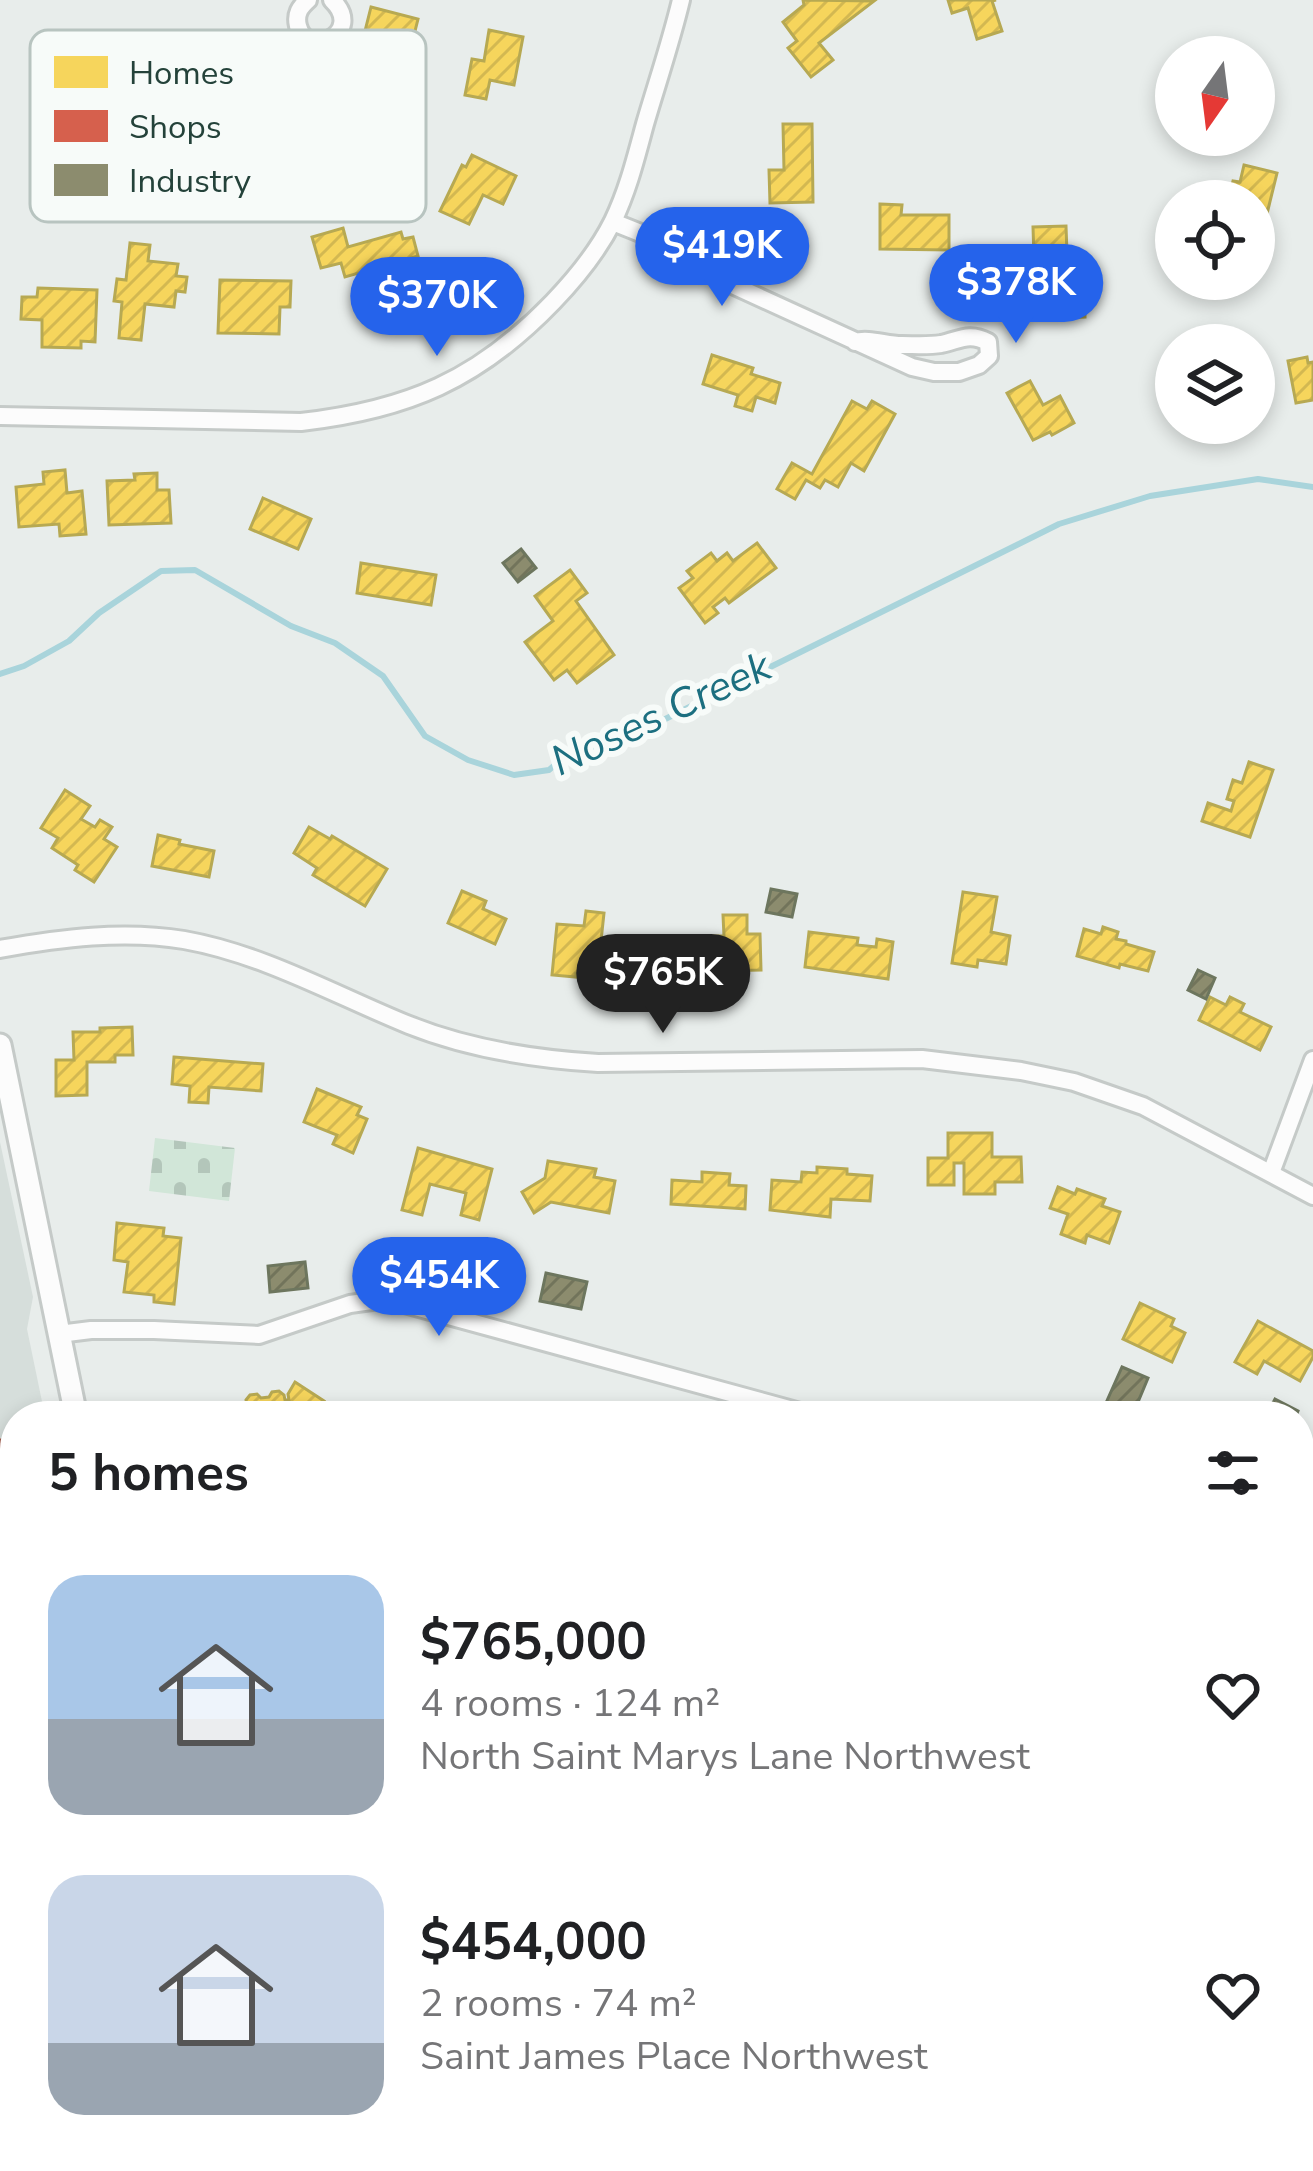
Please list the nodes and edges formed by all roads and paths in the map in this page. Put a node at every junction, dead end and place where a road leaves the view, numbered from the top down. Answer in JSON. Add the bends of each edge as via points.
{"nodes":[{"id":1,"x":308,"y":0,"type":"edge"},
{"id":2,"x":332,"y":0,"type":"edge"},
{"id":3,"x":681,"y":0,"type":"edge"},
{"id":4,"x":300,"y":30,"type":"edge"},
{"id":5,"x":341,"y":30,"type":"edge"},
{"id":6,"x":613,"y":222,"type":"junction"},
{"id":7,"x":854,"y":342,"type":"junction"},
{"id":8,"x":0,"y":416,"type":"edge"},
{"id":9,"x":0,"y":949,"type":"edge"},
{"id":10,"x":0,"y":1045,"type":"edge"},
{"id":11,"x":1313,"y":1060,"type":"edge"},
{"id":12,"x":1271,"y":1173,"type":"junction"},
{"id":13,"x":1313,"y":1196,"type":"edge"},
{"id":14,"x":59,"y":1334,"type":"junction"},
{"id":15,"x":73,"y":1401,"type":"edge"},
{"id":16,"x":760,"y":1401,"type":"edge"}],
"edges":[{"from":1,"to":4,"type":"street","via":[[298,12]]},
{"from":2,"to":5,"type":"street"},
{"from":3,"to":6,"type":"street"},
{"from":6,"to":7,"type":"street"},
{"from":6,"to":8,"type":"street","via":[[572,281],[509,343],[466,374],[398,404],[301,422]]},
{"from":7,"to":7,"type":"street","via":[[934,372],[979,365],[990,347],[970,335],[941,344]]},
{"from":9,"to":12,"type":"street","via":[[100,935],[184,940],[256,959],[452,1040],[557,1061],[922,1059],[1021,1070],[1126,1099]]},
{"from":10,"to":14,"type":"street"},
{"from":11,"to":12,"type":"street"},
{"from":12,"to":13,"type":"street"},
{"from":14,"to":15,"type":"street"},
{"from":14,"to":16,"type":"street","via":[[259,1335],[386,1299]]}]}
